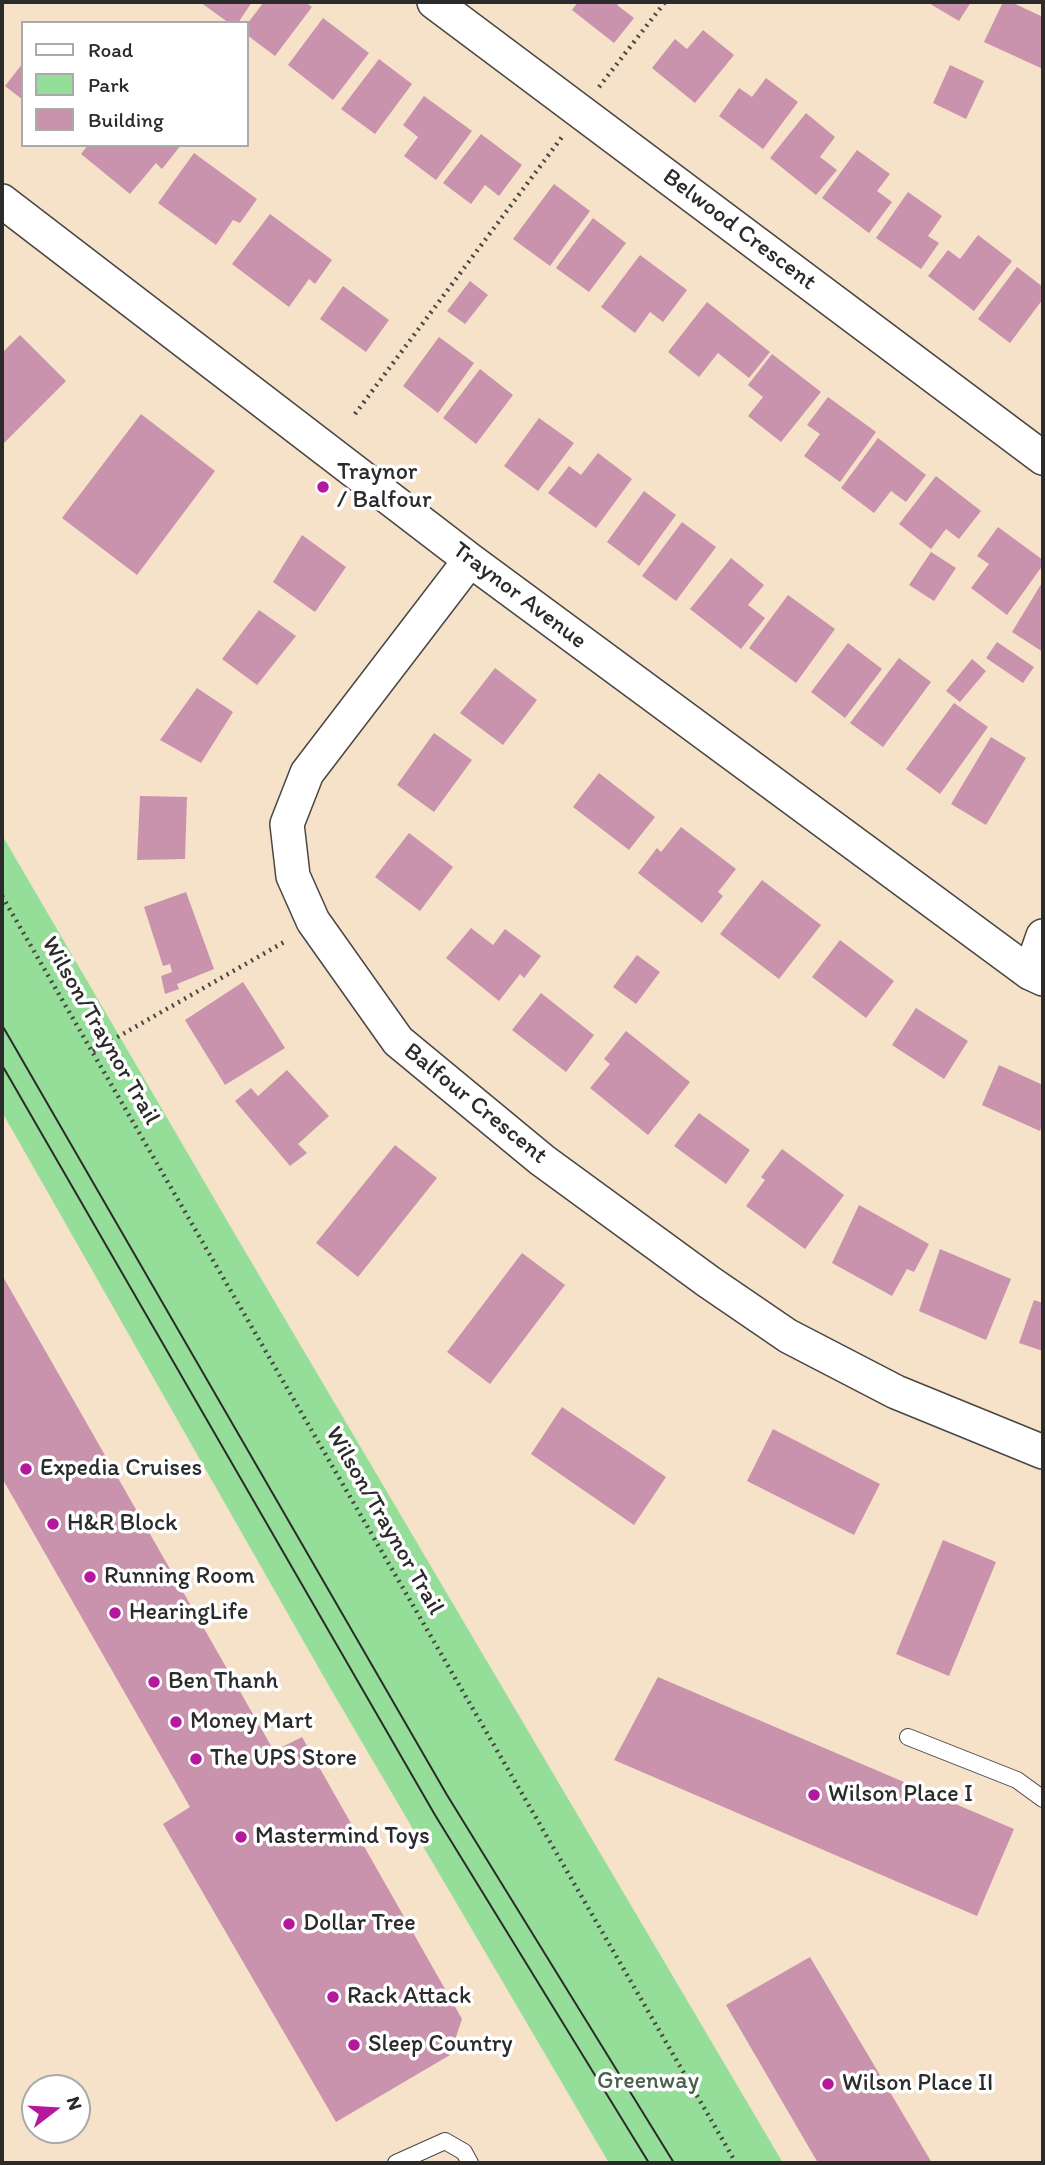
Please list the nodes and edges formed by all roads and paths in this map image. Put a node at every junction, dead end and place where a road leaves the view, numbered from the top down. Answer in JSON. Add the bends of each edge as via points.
{"nodes":[{"id":1,"x":434,"y":2,"type":"edge"},
{"id":2,"x":665,"y":2,"type":"edge"},
{"id":3,"x":599,"y":88,"type":"dead end"},
{"id":4,"x":569,"y":127,"type":"dead end"},
{"id":5,"x":2,"y":201,"type":"edge"},
{"id":6,"x":355,"y":414,"type":"dead end"},
{"id":7,"x":1043,"y":457,"type":"edge"},
{"id":8,"x":470,"y":560,"type":"junction"},
{"id":9,"x":2,"y":896,"type":"edge"},
{"id":10,"x":1043,"y":936,"type":"edge"},
{"id":11,"x":286,"y":941,"type":"dead end"},
{"id":12,"x":1036,"y":976,"type":"edge"},
{"id":13,"x":93,"y":1051,"type":"junction"},
{"id":14,"x":1043,"y":1452,"type":"edge"},
{"id":15,"x":908,"y":1737,"type":"dead end"},
{"id":16,"x":1043,"y":1800,"type":"edge"},
{"id":17,"x":396,"y":2163,"type":"edge"},
{"id":18,"x":470,"y":2163,"type":"edge"},
{"id":19,"x":736,"y":2163,"type":"edge"}],
"edges":[{"from":1,"to":7,"type":"street","name":"Belwood Crescent"},
{"from":2,"to":3,"type":"path"},
{"from":4,"to":6,"type":"path"},
{"from":5,"to":8,"type":"street","name":"Traynor Avenue"},
{"from":8,"to":12,"type":"street","name":"Traynor Avenue"},
{"from":8,"to":14,"type":"street","name":"Balfour Crescent","via":[[307,773],[287,824],[293,876],[313,921],[398,1041],[542,1160],[709,1282],[788,1336],[896,1392]]},
{"from":9,"to":13,"type":"path","name":"Wilson/Traynor Trail"},
{"from":10,"to":12,"type":"street"},
{"from":11,"to":13,"type":"path"},
{"from":13,"to":19,"type":"path","name":"Wilson/Traynor Trail"},
{"from":15,"to":16,"type":"lane","via":[[1017,1780]]},
{"from":17,"to":18,"type":"lane","via":[[445,2141],[464,2152]]}]}
